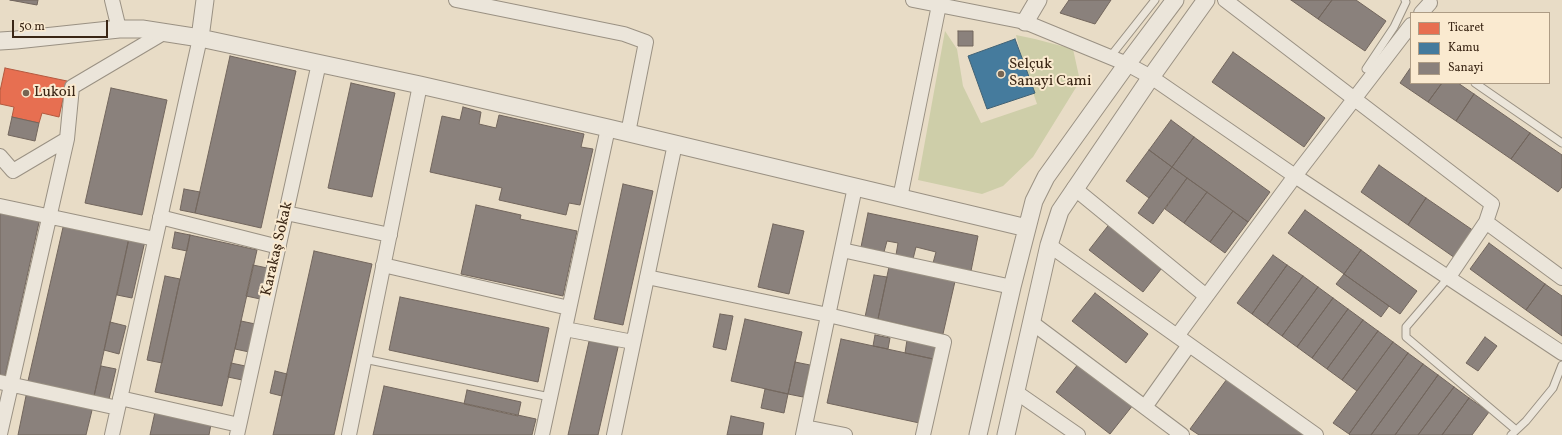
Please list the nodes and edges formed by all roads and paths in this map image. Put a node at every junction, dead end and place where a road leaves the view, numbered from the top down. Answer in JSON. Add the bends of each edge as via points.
{"nodes":[{"id":1,"x":112,"y":0,"type":"edge"},
{"id":2,"x":205,"y":0,"type":"edge"},
{"id":3,"x":456,"y":0,"type":"edge"},
{"id":4,"x":913,"y":0,"type":"edge"},
{"id":5,"x":1038,"y":0,"type":"edge"},
{"id":6,"x":1155,"y":0,"type":"edge"},
{"id":7,"x":1175,"y":0,"type":"edge"},
{"id":8,"x":1206,"y":0,"type":"edge"},
{"id":9,"x":1225,"y":0,"type":"edge"},
{"id":10,"x":1405,"y":0,"type":"edge"},
{"id":11,"x":939,"y":5,"type":"junction"},
{"id":12,"x":1025,"y":22,"type":"junction"},
{"id":13,"x":119,"y":28,"type":"junction"},
{"id":14,"x":165,"y":32,"type":"junction"},
{"id":15,"x":1408,"y":33,"type":"edge"},
{"id":16,"x":200,"y":38,"type":"junction"},
{"id":17,"x":0,"y":41,"type":"edge"},
{"id":18,"x":1110,"y":57,"type":"junction"},
{"id":19,"x":320,"y":63,"type":"junction"},
{"id":20,"x":1126,"y":64,"type":"junction"},
{"id":21,"x":1366,"y":69,"type":"dead end"},
{"id":22,"x":1151,"y":77,"type":"junction"},
{"id":23,"x":1476,"y":84,"type":"edge"},
{"id":24,"x":420,"y":85,"type":"junction"},
{"id":25,"x":1354,"y":98,"type":"junction"},
{"id":26,"x":608,"y":128,"type":"junction"},
{"id":27,"x":628,"y":133,"type":"junction"},
{"id":28,"x":67,"y":139,"type":"junction"},
{"id":29,"x":1562,"y":143,"type":"edge"},
{"id":30,"x":675,"y":144,"type":"junction"},
{"id":31,"x":0,"y":156,"type":"edge"},
{"id":32,"x":1295,"y":176,"type":"junction"},
{"id":33,"x":855,"y":187,"type":"junction"},
{"id":34,"x":1074,"y":188,"type":"junction"},
{"id":35,"x":900,"y":198,"type":"junction"},
{"id":36,"x":0,"y":206,"type":"edge"},
{"id":37,"x":286,"y":213,"type":"junction"},
{"id":38,"x":49,"y":216,"type":"junction"},
{"id":39,"x":160,"y":217,"type":"junction"},
{"id":40,"x":1486,"y":222,"type":"junction"},
{"id":41,"x":1027,"y":228,"type":"junction"},
{"id":42,"x":390,"y":234,"type":"junction"},
{"id":43,"x":156,"y":239,"type":"junction"},
{"id":44,"x":1049,"y":245,"type":"junction"},
{"id":45,"x":279,"y":247,"type":"junction"},
{"id":46,"x":842,"y":250,"type":"junction"},
{"id":47,"x":383,"y":265,"type":"junction"},
{"id":48,"x":647,"y":277,"type":"junction"},
{"id":49,"x":1448,"y":278,"type":"junction"},
{"id":50,"x":1562,"y":278,"type":"edge"},
{"id":51,"x":1012,"y":287,"type":"junction"},
{"id":52,"x":1206,"y":296,"type":"junction"},
{"id":53,"x":569,"y":308,"type":"junction"},
{"id":54,"x":828,"y":315,"type":"junction"},
{"id":55,"x":1031,"y":322,"type":"junction"},
{"id":56,"x":565,"y":329,"type":"junction"},
{"id":57,"x":1177,"y":336,"type":"junction"},
{"id":58,"x":634,"y":342,"type":"junction"},
{"id":59,"x":1189,"y":345,"type":"junction"},
{"id":60,"x":1562,"y":353,"type":"edge"},
{"id":61,"x":364,"y":359,"type":"junction"},
{"id":62,"x":1562,"y":365,"type":"edge"},
{"id":63,"x":6,"y":383,"type":"edge"},
{"id":64,"x":1016,"y":392,"type":"junction"},
{"id":65,"x":550,"y":397,"type":"junction"},
{"id":66,"x":119,"y":403,"type":"junction"},
{"id":67,"x":1145,"y":407,"type":"junction"},
{"id":68,"x":238,"y":430,"type":"edge"},
{"id":69,"x":804,"y":431,"type":"edge"},
{"id":70,"x":1514,"y":433,"type":"edge"},
{"id":71,"x":0,"y":434,"type":"edge"},
{"id":72,"x":112,"y":435,"type":"edge"},
{"id":73,"x":349,"y":435,"type":"edge"},
{"id":74,"x":542,"y":435,"type":"edge"},
{"id":75,"x":614,"y":435,"type":"edge"},
{"id":76,"x":845,"y":435,"type":"edge"},
{"id":77,"x":923,"y":435,"type":"edge"},
{"id":78,"x":978,"y":435,"type":"edge"},
{"id":79,"x":1006,"y":435,"type":"edge"},
{"id":80,"x":1078,"y":435,"type":"edge"},
{"id":81,"x":1182,"y":435,"type":"edge"},
{"id":82,"x":1316,"y":435,"type":"edge"}],
"edges":[{"from":1,"to":13,"type":"street"},
{"from":2,"to":16,"type":"street"},
{"from":3,"to":27,"type":"street","via":[[624,34],[646,42]]},
{"from":4,"to":11,"type":"street"},
{"from":5,"to":12,"type":"street"},
{"from":6,"to":18,"type":"lane"},
{"from":7,"to":20,"type":"street"},
{"from":8,"to":22,"type":"street"},
{"from":9,"to":25,"type":"street"},
{"from":10,"to":21,"type":"lane","via":[[1394,27]]},
{"from":11,"to":12,"type":"street"},
{"from":11,"to":35,"type":"street"},
{"from":12,"to":18,"type":"street"},
{"from":13,"to":14,"type":"street"},
{"from":13,"to":17,"type":"street"},
{"from":14,"to":16,"type":"street"},
{"from":14,"to":28,"type":"street","via":[[72,87]]},
{"from":15,"to":25,"type":"street"},
{"from":16,"to":19,"type":"street"},
{"from":16,"to":39,"type":"street"},
{"from":18,"to":20,"type":"street"},
{"from":19,"to":24,"type":"street"},
{"from":19,"to":37,"type":"street","name":"Karakaş Sokak"},
{"from":20,"to":22,"type":"street"},
{"from":20,"to":41,"type":"street","via":[[1046,177],[1034,201]]},
{"from":22,"to":32,"type":"street"},
{"from":22,"to":34,"type":"street"},
{"from":23,"to":29,"type":"lane"},
{"from":24,"to":26,"type":"street"},
{"from":24,"to":42,"type":"street"},
{"from":25,"to":32,"type":"street"},
{"from":25,"to":40,"type":"street","via":[[1492,204]]},
{"from":26,"to":27,"type":"street"},
{"from":26,"to":53,"type":"street"},
{"from":27,"to":30,"type":"street"},
{"from":28,"to":31,"type":"street","via":[[13,171]]},
{"from":28,"to":38,"type":"street"},
{"from":30,"to":33,"type":"street"},
{"from":30,"to":48,"type":"street"},
{"from":32,"to":49,"type":"street"},
{"from":32,"to":52,"type":"street"},
{"from":33,"to":35,"type":"street"},
{"from":33,"to":46,"type":"street"},
{"from":34,"to":44,"type":"street","via":[[1060,211]]},
{"from":34,"to":52,"type":"street"},
{"from":35,"to":41,"type":"street"},
{"from":36,"to":38,"type":"street"},
{"from":37,"to":42,"type":"street"},
{"from":37,"to":45,"type":"street","name":"Karakaş Sokak"},
{"from":38,"to":43,"type":"street"},
{"from":38,"to":63,"type":"street"},
{"from":39,"to":43,"type":"street"},
{"from":39,"to":45,"type":"street"},
{"from":40,"to":49,"type":"street"},
{"from":40,"to":50,"type":"street"},
{"from":41,"to":51,"type":"street"},
{"from":42,"to":47,"type":"street"},
{"from":43,"to":66,"type":"street"},
{"from":44,"to":55,"type":"street"},
{"from":44,"to":57,"type":"street"},
{"from":45,"to":68,"type":"street","name":"Karakaş Sokak"},
{"from":46,"to":51,"type":"street"},
{"from":46,"to":54,"type":"street"},
{"from":47,"to":53,"type":"street"},
{"from":47,"to":61,"type":"street"},
{"from":48,"to":54,"type":"street"},
{"from":48,"to":58,"type":"street"},
{"from":49,"to":60,"type":"street"},
{"from":49,"to":70,"type":"lane","via":[[1406,327],[1406,337]]},
{"from":51,"to":78,"type":"street"},
{"from":52,"to":57,"type":"street"},
{"from":53,"to":56,"type":"street"},
{"from":54,"to":69,"type":"street"},
{"from":54,"to":77,"type":"street","via":[[944,342]]},
{"from":55,"to":64,"type":"street"},
{"from":55,"to":67,"type":"street"},
{"from":56,"to":58,"type":"street"},
{"from":56,"to":65,"type":"street"},
{"from":57,"to":59,"type":"street"},
{"from":58,"to":75,"type":"street"},
{"from":59,"to":67,"type":"street"},
{"from":59,"to":82,"type":"street"},
{"from":61,"to":65,"type":"lane"},
{"from":61,"to":73,"type":"street"},
{"from":62,"to":70,"type":"lane","via":[[1553,388]]},
{"from":63,"to":66,"type":"street"},
{"from":63,"to":71,"type":"street"},
{"from":64,"to":79,"type":"street"},
{"from":64,"to":80,"type":"street"},
{"from":65,"to":74,"type":"street"},
{"from":66,"to":68,"type":"street"},
{"from":66,"to":72,"type":"street"},
{"from":67,"to":81,"type":"street"},
{"from":69,"to":76,"type":"street"}]}
